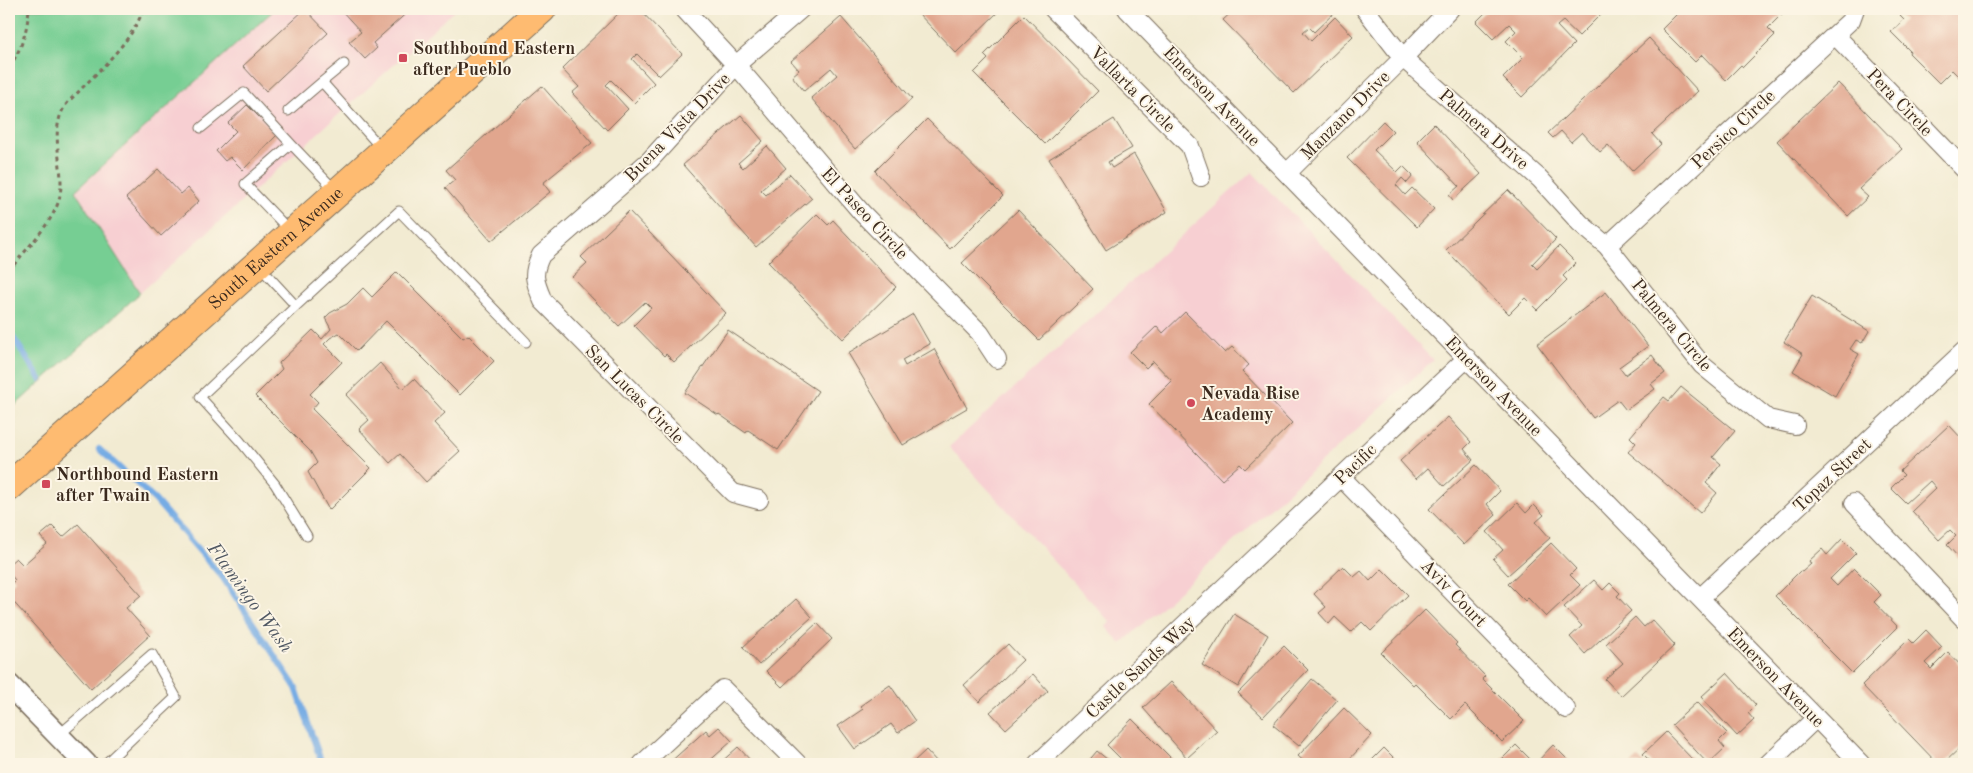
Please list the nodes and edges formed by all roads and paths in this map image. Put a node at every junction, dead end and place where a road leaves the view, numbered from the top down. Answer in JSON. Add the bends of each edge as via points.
{"nodes":[{"id":1,"x":30,"y":9,"type":"edge"},
{"id":2,"x":143,"y":9,"type":"edge"},
{"id":3,"x":542,"y":9,"type":"edge"},
{"id":4,"x":684,"y":9,"type":"edge"},
{"id":5,"x":801,"y":9,"type":"edge"},
{"id":6,"x":1054,"y":9,"type":"edge"},
{"id":7,"x":1127,"y":9,"type":"edge"},
{"id":8,"x":1364,"y":9,"type":"edge"},
{"id":9,"x":1450,"y":9,"type":"edge"},
{"id":10,"x":1855,"y":9,"type":"edge"},
{"id":11,"x":1835,"y":35,"type":"junction"},
{"id":12,"x":1403,"y":58,"type":"junction"},
{"id":13,"x":344,"y":64,"type":"dead end"},
{"id":14,"x":736,"y":65,"type":"junction"},
{"id":15,"x":9,"y":67,"type":"edge"},
{"id":16,"x":322,"y":82,"type":"junction"},
{"id":17,"x":288,"y":111,"type":"dead end"},
{"id":18,"x":201,"y":128,"type":"dead end"},
{"id":19,"x":291,"y":144,"type":"junction"},
{"id":20,"x":384,"y":151,"type":"junction"},
{"id":21,"x":1964,"y":169,"type":"edge"},
{"id":22,"x":1286,"y":173,"type":"junction"},
{"id":23,"x":1201,"y":177,"type":"dead end"},
{"id":24,"x":338,"y":193,"type":"junction"},
{"id":25,"x":292,"y":233,"type":"junction"},
{"id":26,"x":1607,"y":246,"type":"junction"},
{"id":27,"x":257,"y":264,"type":"junction"},
{"id":28,"x":535,"y":268,"type":"joint"},
{"id":29,"x":9,"y":271,"type":"edge"},
{"id":30,"x":296,"y":306,"type":"junction"},
{"id":31,"x":526,"y":342,"type":"dead end"},
{"id":32,"x":1964,"y":351,"type":"edge"},
{"id":33,"x":1466,"y":358,"type":"junction"},
{"id":34,"x":997,"y":359,"type":"dead end"},
{"id":35,"x":1795,"y":425,"type":"dead end"},
{"id":36,"x":1341,"y":477,"type":"junction"},
{"id":37,"x":9,"y":487,"type":"edge"},
{"id":38,"x":759,"y":500,"type":"dead end"},
{"id":39,"x":1854,"y":503,"type":"dead end"},
{"id":40,"x":307,"y":536,"type":"dead end"},
{"id":41,"x":1243,"y":570,"type":"joint"},
{"id":42,"x":1700,"y":598,"type":"junction"},
{"id":43,"x":1964,"y":619,"type":"edge"},
{"id":44,"x":9,"y":685,"type":"edge"},
{"id":45,"x":1566,"y":709,"type":"dead end"},
{"id":46,"x":1816,"y":718,"type":"junction"},
{"id":47,"x":58,"y":736,"type":"junction"},
{"id":48,"x":86,"y":764,"type":"edge"},
{"id":49,"x":105,"y":764,"type":"edge"},
{"id":50,"x":642,"y":764,"type":"edge"},
{"id":51,"x":798,"y":764,"type":"edge"},
{"id":52,"x":1037,"y":764,"type":"edge"},
{"id":53,"x":1768,"y":764,"type":"edge"},
{"id":54,"x":1861,"y":764,"type":"edge"}],
"edges":[{"from":1,"to":15,"type":"path","via":[[18,54]]},
{"from":2,"to":29,"type":"path","via":[[115,54],[65,106],[58,123],[62,176],[59,200],[52,216]]},
{"from":3,"to":20,"type":"main road","name":"South Eastern Avenue"},
{"from":4,"to":14,"type":"street","name":"El Paseo Circle"},
{"from":5,"to":14,"type":"street","name":"Buena Vista Drive"},
{"from":6,"to":23,"type":"street","name":"Vallarta Circle","via":[[1190,146]]},
{"from":7,"to":22,"type":"street","name":"Emerson Avenue"},
{"from":8,"to":12,"type":"street","name":"Palmera Drive"},
{"from":9,"to":12,"type":"street","name":"Manzano Drive"},
{"from":10,"to":11,"type":"street","name":"Persico Circle","via":[[1851,20]]},
{"from":11,"to":21,"type":"street","name":"Pera Circle"},
{"from":11,"to":26,"type":"street","name":"Persico Circle"},
{"from":12,"to":22,"type":"street","name":"Manzano Drive"},
{"from":12,"to":26,"type":"street","name":"Palmera Drive","via":[[1540,179],[1580,224]]},
{"from":13,"to":16,"type":"lane"},
{"from":14,"to":28,"type":"street","name":"Buena Vista Drive","via":[[650,160],[541,255]]},
{"from":14,"to":34,"type":"street","name":"El Paseo Circle","via":[[862,213],[980,333]]},
{"from":16,"to":17,"type":"lane"},
{"from":16,"to":20,"type":"lane"},
{"from":18,"to":19,"type":"lane","via":[[244,93]]},
{"from":19,"to":24,"type":"lane"},
{"from":19,"to":25,"type":"lane","via":[[245,184]]},
{"from":20,"to":24,"type":"main road","name":"South Eastern Avenue"},
{"from":22,"to":33,"type":"street","name":"Emerson Avenue"},
{"from":24,"to":25,"type":"main road","name":"South Eastern Avenue"},
{"from":25,"to":27,"type":"main road","name":"South Eastern Avenue"},
{"from":26,"to":35,"type":"street","name":"Palmera Circle","via":[[1702,365],[1768,419]]},
{"from":27,"to":30,"type":"lane"},
{"from":27,"to":37,"type":"main road","name":"South Eastern Avenue"},
{"from":28,"to":38,"type":"street","name":"San Lucas Circle","via":[[535,282],[543,302],[733,493]]},
{"from":30,"to":31,"type":"lane","via":[[399,210]]},
{"from":30,"to":40,"type":"lane","via":[[200,397],[275,484]]},
{"from":32,"to":42,"type":"street","name":"Topaz Street"},
{"from":33,"to":36,"type":"street","name":"Pacific"},
{"from":33,"to":42,"type":"street","name":"Emerson Avenue"},
{"from":36,"to":41,"type":"street","name":"Pacific"},
{"from":36,"to":45,"type":"street","name":"Aviv Court"},
{"from":39,"to":43,"type":"street"},
{"from":41,"to":52,"type":"street","name":"Castle Sands Way"},
{"from":42,"to":46,"type":"street","name":"Emerson Avenue"},
{"from":44,"to":47,"type":"street"},
{"from":46,"to":53,"type":"street"},
{"from":46,"to":54,"type":"street","name":"Emerson Avenue"},
{"from":47,"to":48,"type":"street"},
{"from":47,"to":49,"type":"lane","via":[[152,654],[176,697]]},
{"from":50,"to":51,"type":"street","via":[[723,689]]}]}
